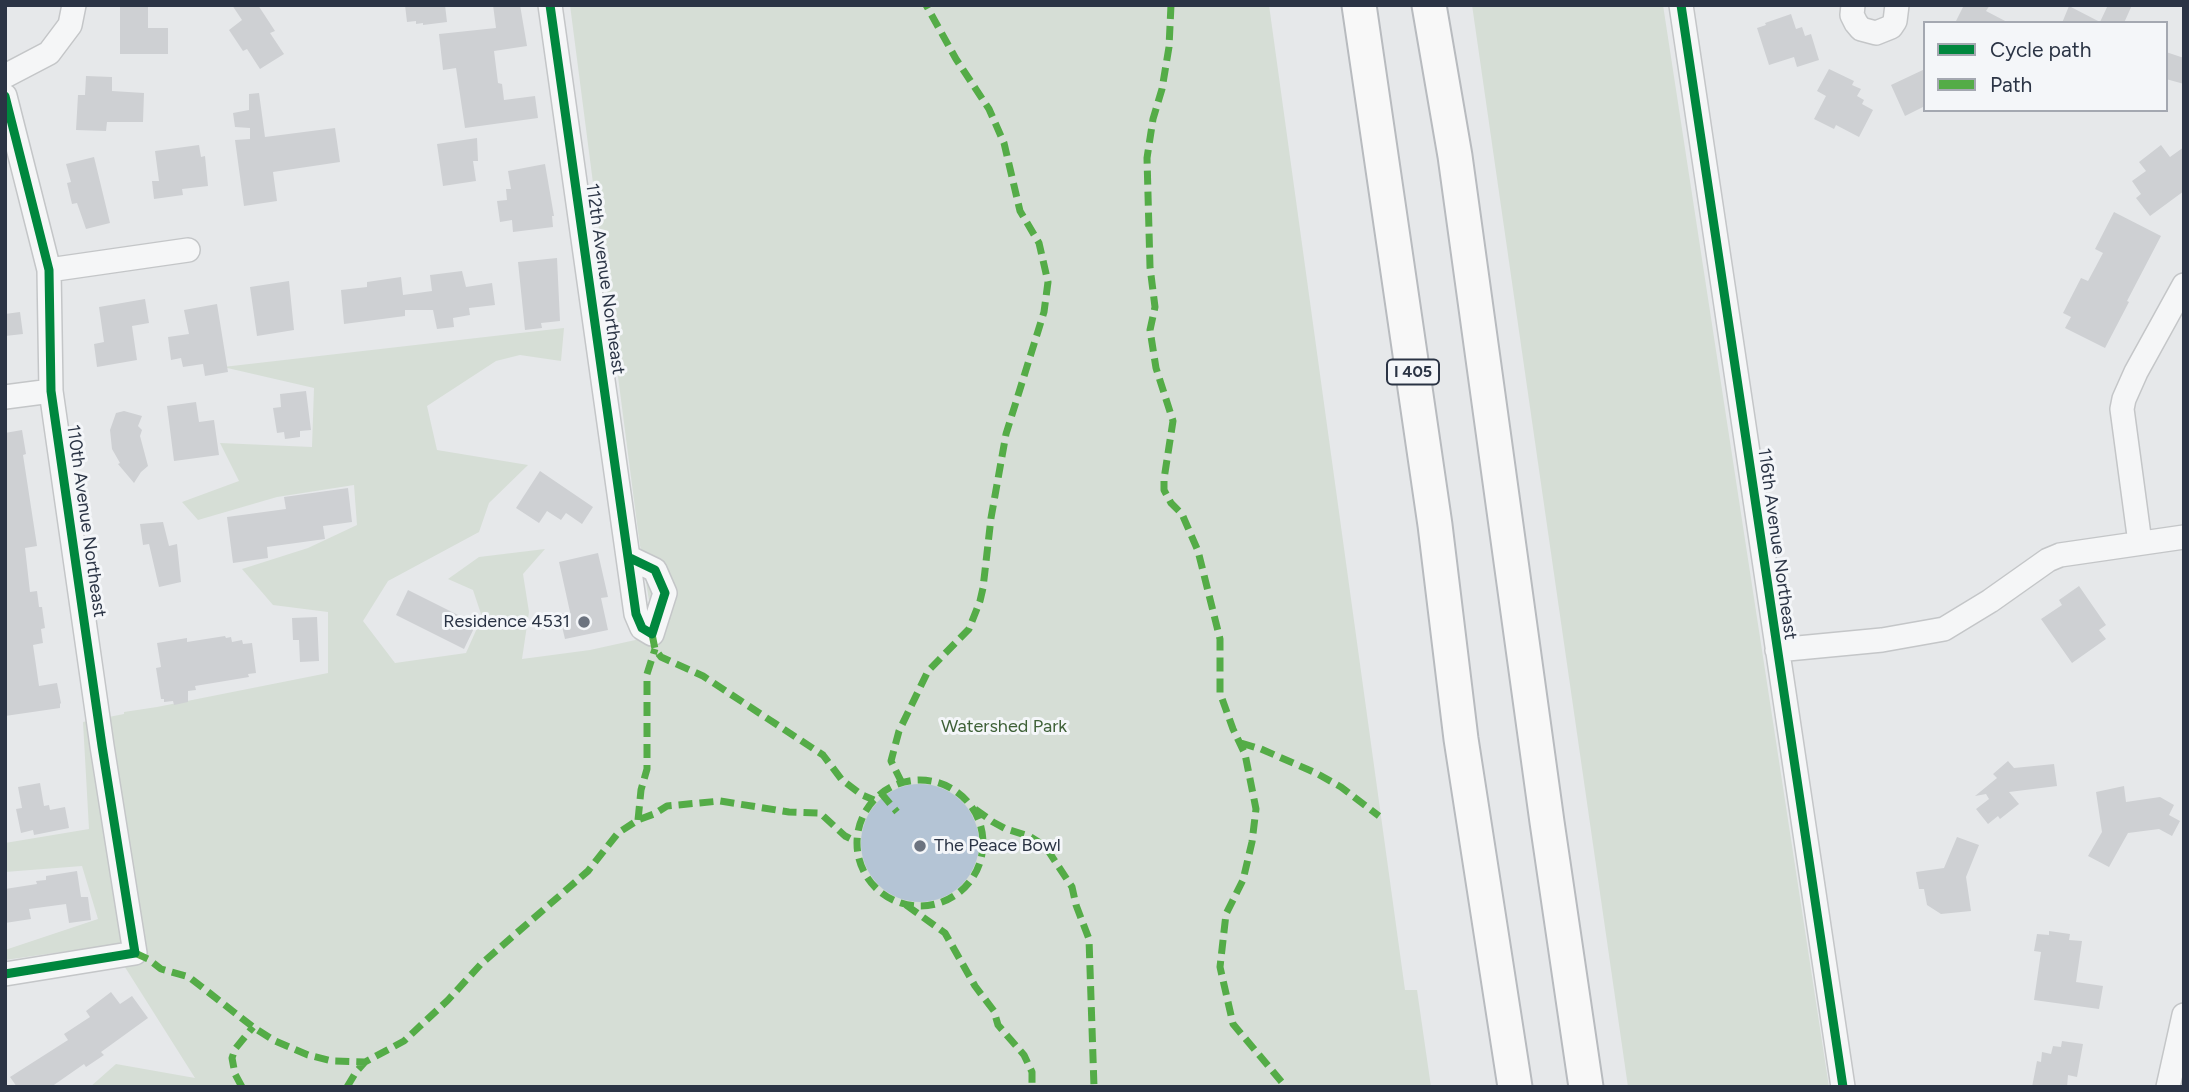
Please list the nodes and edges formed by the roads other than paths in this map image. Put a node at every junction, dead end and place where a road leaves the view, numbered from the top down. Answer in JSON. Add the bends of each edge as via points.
{"nodes":[{"id":1,"x":74,"y":5,"type":"edge"},
{"id":2,"x":550,"y":5,"type":"edge"},
{"id":3,"x":1359,"y":5,"type":"edge"},
{"id":4,"x":1429,"y":5,"type":"edge"},
{"id":5,"x":1681,"y":5,"type":"edge"},
{"id":6,"x":1853,"y":5,"type":"edge"},
{"id":7,"x":1897,"y":5,"type":"edge"},
{"id":8,"x":5,"y":76,"type":"edge"},
{"id":9,"x":5,"y":96,"type":"edge"},
{"id":10,"x":188,"y":250,"type":"dead end"},
{"id":11,"x":49,"y":270,"type":"junction"},
{"id":12,"x":2184,"y":285,"type":"edge"},
{"id":13,"x":51,"y":391,"type":"junction"},
{"id":14,"x":5,"y":397,"type":"edge"},
{"id":15,"x":2184,"y":537,"type":"edge"},
{"id":16,"x":2140,"y":543,"type":"junction"},
{"id":17,"x":628,"y":557,"type":"dead end"},
{"id":18,"x":1777,"y":650,"type":"junction"},
{"id":19,"x":5,"y":974,"type":"edge"},
{"id":20,"x":2184,"y":1015,"type":"edge"},
{"id":21,"x":1515,"y":1087,"type":"edge"},
{"id":22,"x":1586,"y":1087,"type":"edge"},
{"id":23,"x":1843,"y":1087,"type":"edge"},
{"id":24,"x":2168,"y":1087,"type":"edge"}],
"edges":[{"from":1,"to":8,"type":"street","via":[[70,25],[49,53]]},
{"from":2,"to":17,"type":"street","name":"112th Avenue Northeast"},
{"from":3,"to":21,"type":"highway","number":"I 405","via":[[1435,526],[1461,739]]},
{"from":4,"to":22,"type":"highway","via":[[1455,156]]},
{"from":5,"to":18,"type":"street","name":"116th Avenue Northeast"},
{"from":6,"to":7,"type":"street","via":[[1856,23],[1876,33],[1895,21]]},
{"from":9,"to":11,"type":"street","name":"110th Avenue Northeast"},
{"from":10,"to":11,"type":"street"},
{"from":11,"to":13,"type":"street","name":"110th Avenue Northeast"},
{"from":12,"to":16,"type":"street","via":[[2126,391],[2122,409]]},
{"from":13,"to":14,"type":"street"},
{"from":13,"to":19,"type":"street","name":"110th Avenue Northeast","via":[[135,953]]},
{"from":15,"to":16,"type":"street"},
{"from":16,"to":18,"type":"street","via":[[2048,560],[1944,629]]},
{"from":18,"to":23,"type":"street","name":"116th Avenue Northeast"},
{"from":20,"to":24,"type":"street"}]}
